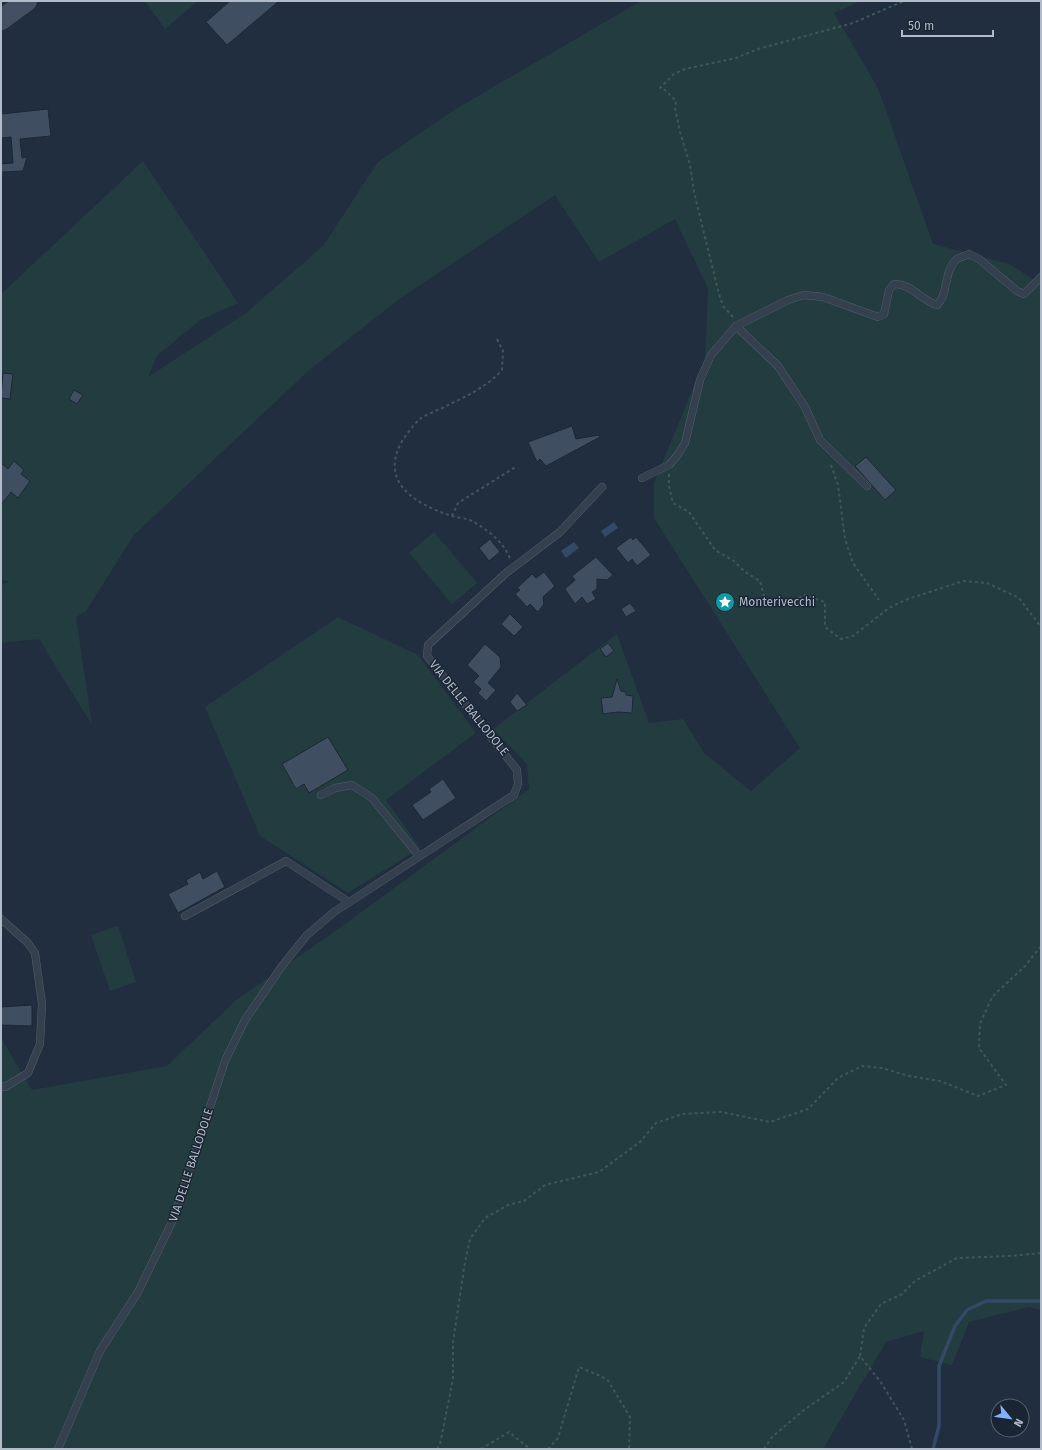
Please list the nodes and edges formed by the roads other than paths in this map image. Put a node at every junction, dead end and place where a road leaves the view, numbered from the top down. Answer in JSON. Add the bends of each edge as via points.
{"nodes":[{"id":1,"x":26,"y":1,"type":"edge"},
{"id":2,"x":1,"y":20,"type":"edge"},
{"id":3,"x":1041,"y":277,"type":"edge"},
{"id":4,"x":736,"y":326,"type":"junction"},
{"id":5,"x":642,"y":478,"type":"dead end"},
{"id":6,"x":867,"y":486,"type":"dead end"},
{"id":7,"x":602,"y":487,"type":"dead end"},
{"id":8,"x":321,"y":794,"type":"dead end"},
{"id":9,"x":419,"y":856,"type":"junction"},
{"id":10,"x":349,"y":902,"type":"junction"},
{"id":11,"x":185,"y":916,"type":"dead end"},
{"id":12,"x":1,"y":919,"type":"edge"},
{"id":13,"x":1,"y":1086,"type":"edge"},
{"id":14,"x":58,"y":1449,"type":"edge"}],
"edges":[{"from":1,"to":2,"type":"street"},
{"from":3,"to":4,"type":"lane","via":[[1024,294],[969,254],[957,260],[948,273],[942,301],[937,305],[931,304],[901,284],[894,284],[889,290],[884,314],[878,316],[823,298],[804,295],[788,300]]},
{"from":4,"to":5,"type":"lane","via":[[711,354],[700,380],[685,444],[669,465]]},
{"from":4,"to":6,"type":"lane","via":[[778,366],[805,407],[820,440]]},
{"from":7,"to":9,"type":"lane","name":"VIA DELLE BALLODOLE","via":[[560,532],[513,567],[428,645],[427,656],[508,757],[517,770],[518,784],[514,795]]},
{"from":8,"to":9,"type":"lane","via":[[352,785],[372,798]]},
{"from":9,"to":10,"type":"lane","name":"VIA DELLE BALLODOLE"},
{"from":10,"to":11,"type":"lane","via":[[286,861]]},
{"from":10,"to":14,"type":"lane","name":"VIA DELLE BALLODOLE","via":[[307,934],[245,1020],[225,1061],[173,1220],[138,1292],[100,1351]]},
{"from":12,"to":13,"type":"lane","via":[[27,942],[35,953],[42,1004],[40,1044],[28,1073],[5,1087]]}]}
